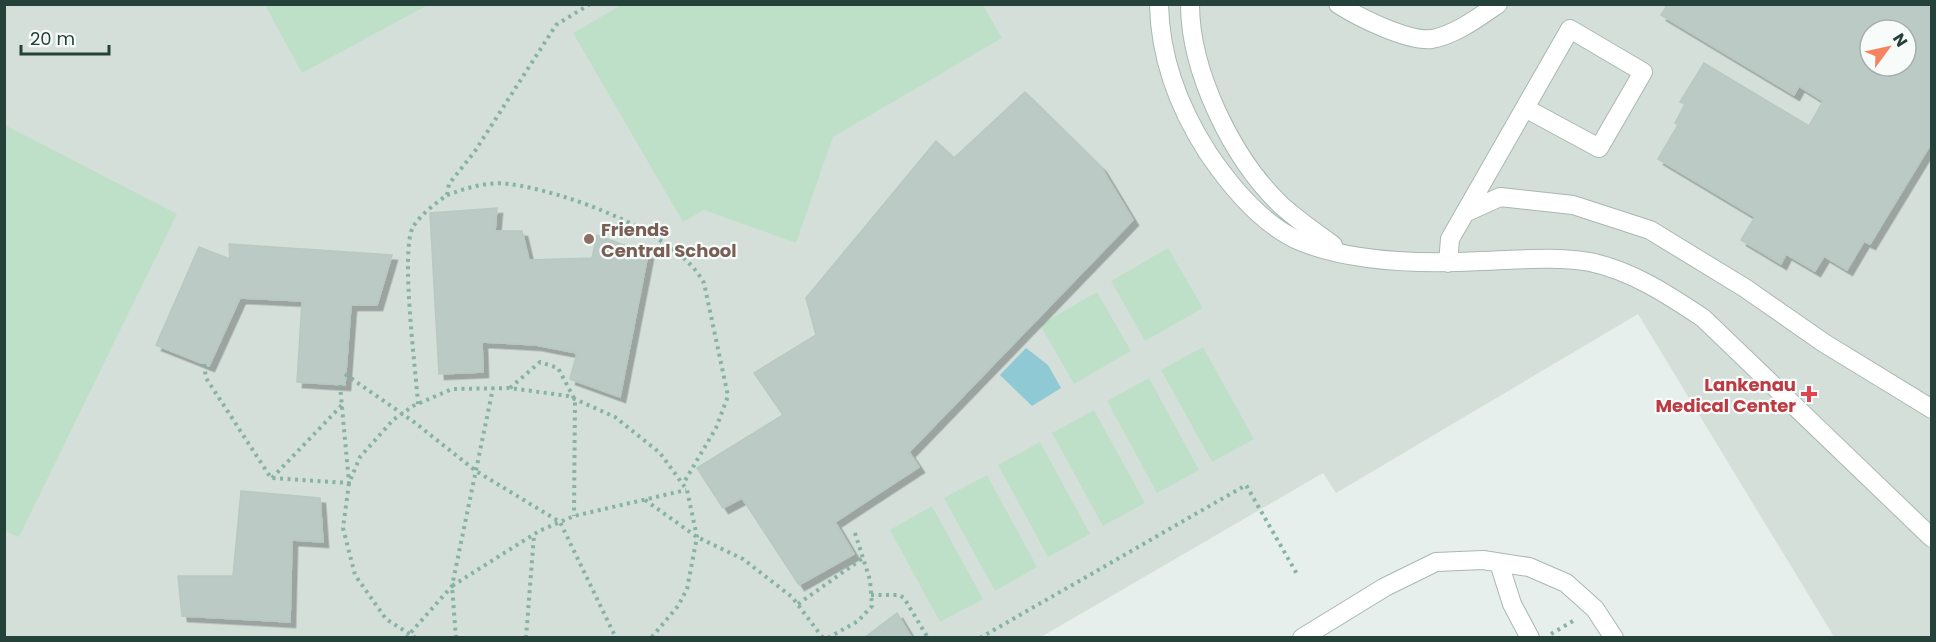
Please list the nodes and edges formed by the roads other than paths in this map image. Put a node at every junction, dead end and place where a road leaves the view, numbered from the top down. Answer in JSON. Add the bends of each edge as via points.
{"nodes":[{"id":1,"x":1159,"y":4,"type":"edge"},
{"id":2,"x":1190,"y":4,"type":"edge"},
{"id":3,"x":1338,"y":4,"type":"edge"},
{"id":4,"x":1498,"y":4,"type":"edge"},
{"id":5,"x":1525,"y":108,"type":"junction"},
{"id":6,"x":1467,"y":212,"type":"junction"},
{"id":7,"x":1342,"y":252,"type":"junction"},
{"id":8,"x":1448,"y":263,"type":"junction"},
{"id":9,"x":1932,"y":409,"type":"edge"},
{"id":10,"x":1932,"y":538,"type":"edge"},
{"id":11,"x":1499,"y":563,"type":"junction"},
{"id":12,"x":1302,"y":638,"type":"edge"},
{"id":13,"x":1530,"y":638,"type":"edge"},
{"id":14,"x":1614,"y":638,"type":"edge"}],
"edges":[{"from":1,"to":7,"type":"lane","via":[[1159,30],[1179,99],[1220,171],[1245,201],[1274,224],[1302,242]]},
{"from":2,"to":7,"type":"lane","via":[[1198,63],[1242,158],[1282,206]]},
{"from":3,"to":4,"type":"lane","via":[[1402,34],[1432,39]]},
{"from":5,"to":5,"type":"lane","via":[[1570,29],[1643,72],[1599,148]]},
{"from":5,"to":6,"type":"lane"},
{"from":6,"to":8,"type":"lane","via":[[1450,239]]},
{"from":6,"to":9,"type":"lane","via":[[1500,197],[1573,205],[1650,230]]},
{"from":7,"to":8,"type":"lane","via":[[1393,262]]},
{"from":8,"to":10,"type":"lane","via":[[1542,259],[1589,262],[1629,274],[1664,292],[1703,318]]},
{"from":11,"to":12,"type":"lane","via":[[1436,562],[1385,587]]},
{"from":11,"to":13,"type":"lane","via":[[1512,604]]},
{"from":11,"to":14,"type":"lane","via":[[1529,567],[1566,583],[1595,609]]}]}
